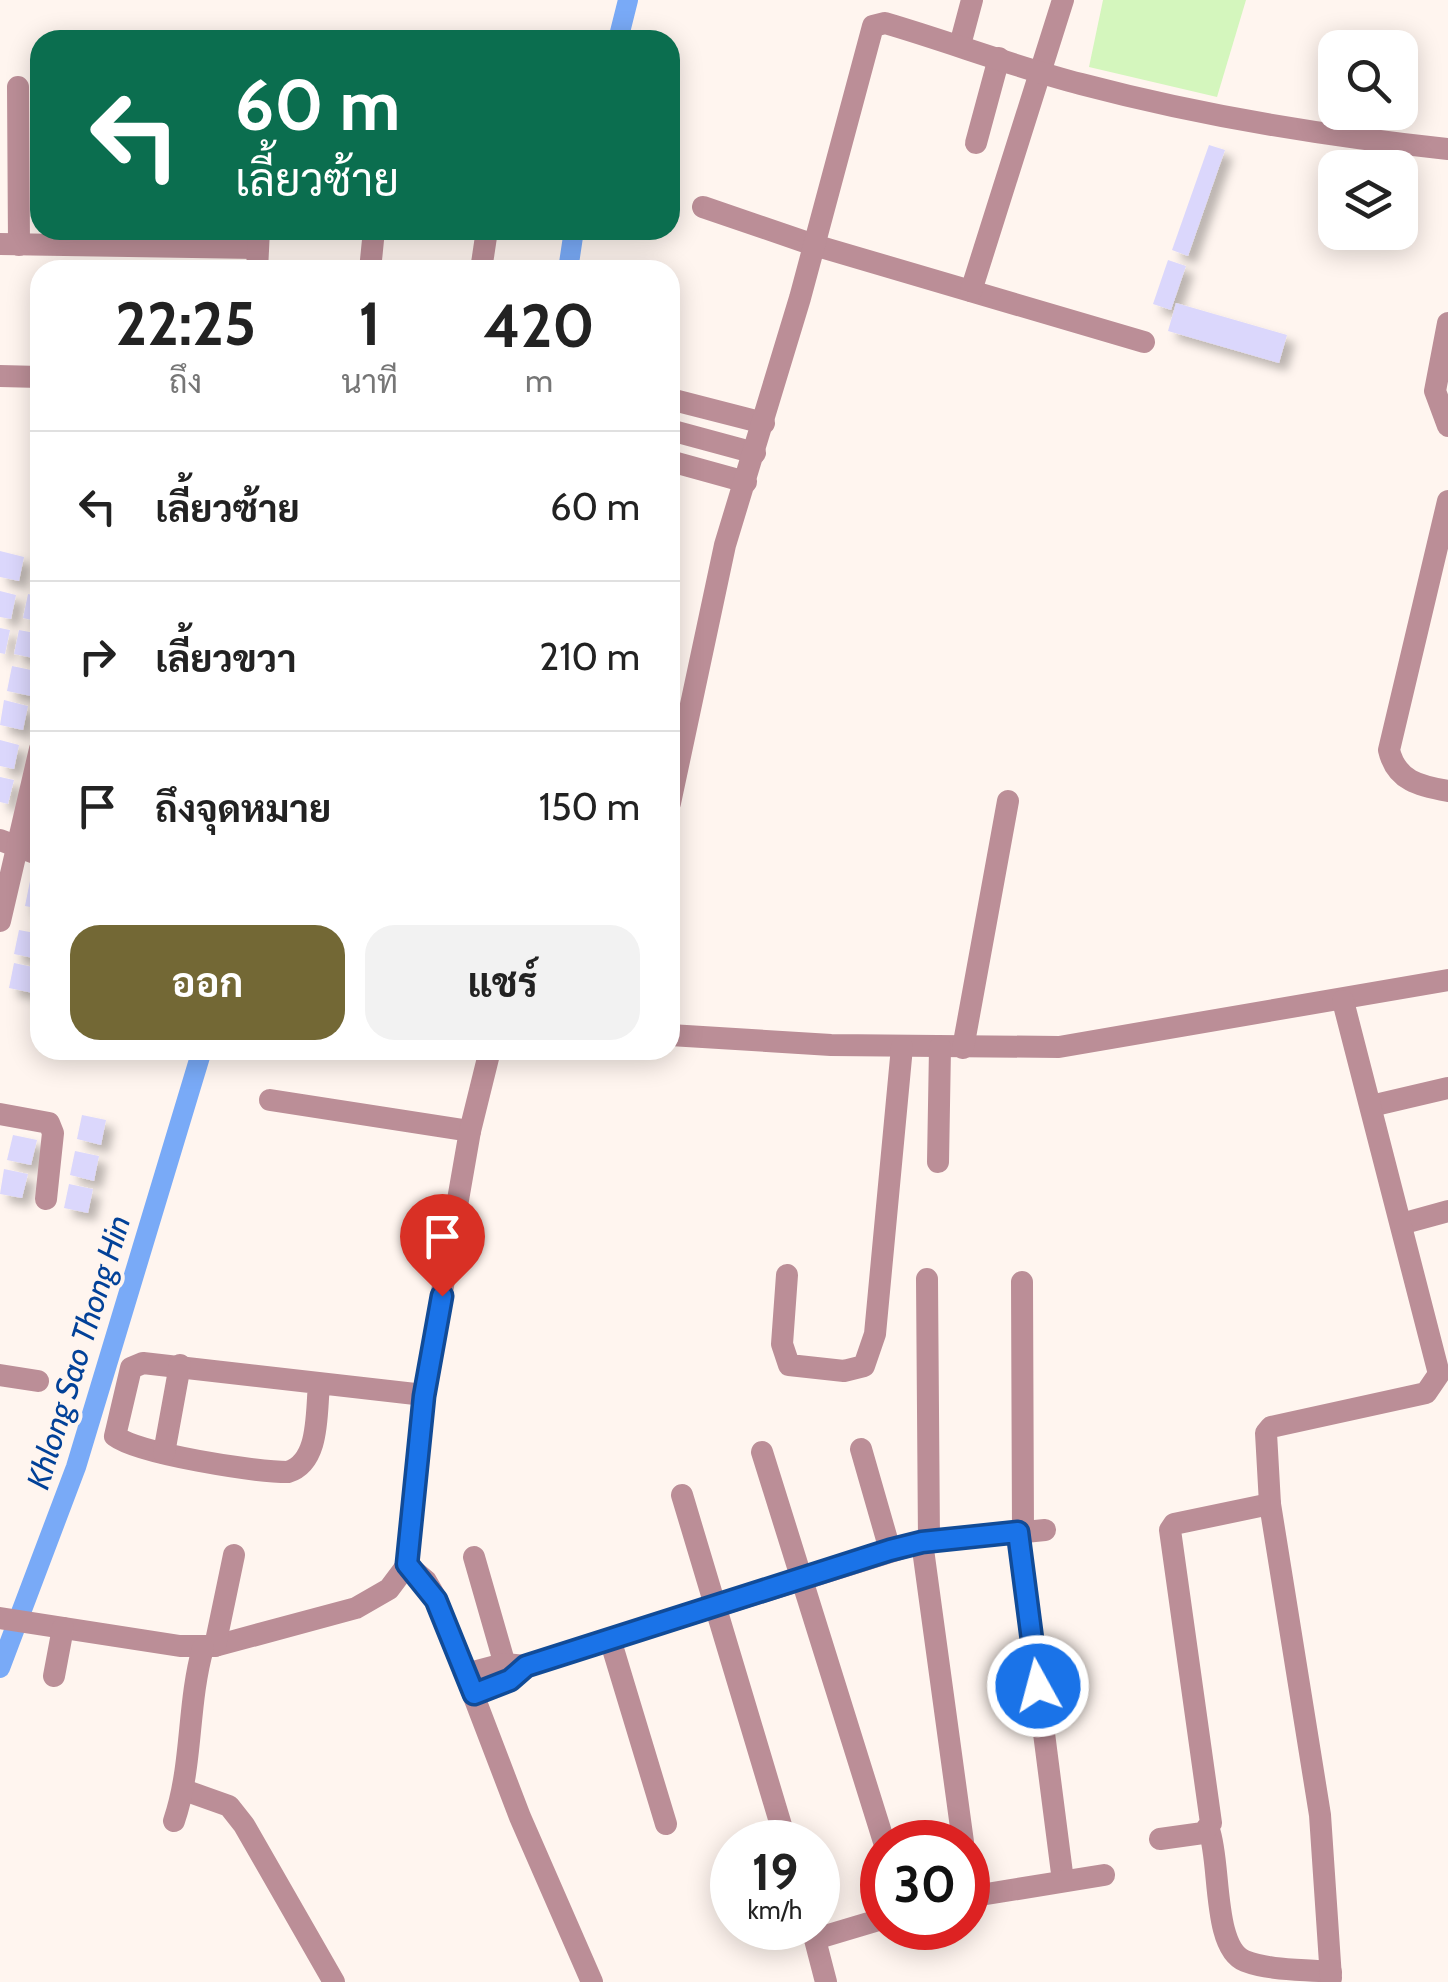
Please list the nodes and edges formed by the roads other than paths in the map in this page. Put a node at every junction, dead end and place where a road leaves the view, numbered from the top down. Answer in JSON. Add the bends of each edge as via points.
{"nodes":[{"id":1,"x":972,"y":0,"type":"edge"},
{"id":2,"x":1063,"y":0,"type":"edge"},
{"id":3,"x":960,"y":44,"type":"junction"},
{"id":4,"x":1000,"y":58,"type":"junction"},
{"id":5,"x":1042,"y":73,"type":"junction"},
{"id":6,"x":18,"y":87,"type":"dead end"},
{"id":7,"x":976,"y":143,"type":"dead end"},
{"id":8,"x":1448,"y":149,"type":"edge"},
{"id":9,"x":703,"y":207,"type":"dead end"},
{"id":10,"x":101,"y":240,"type":"edge"},
{"id":11,"x":158,"y":240,"type":"edge"},
{"id":12,"x":10,"y":245,"type":"edge"},
{"id":13,"x":814,"y":245,"type":"junction"},
{"id":14,"x":258,"y":250,"type":"edge"},
{"id":15,"x":972,"y":291,"type":"junction"},
{"id":16,"x":1448,"y":323,"type":"edge"},
{"id":17,"x":1144,"y":342,"type":"dead end"},
{"id":18,"x":0,"y":376,"type":"edge"},
{"id":19,"x":30,"y":377,"type":"edge"},
{"id":20,"x":680,"y":402,"type":"edge"},
{"id":21,"x":764,"y":423,"type":"junction"},
{"id":22,"x":1448,"y":426,"type":"edge"},
{"id":23,"x":680,"y":433,"type":"edge"},
{"id":24,"x":756,"y":453,"type":"junction"},
{"id":25,"x":680,"y":463,"type":"edge"},
{"id":26,"x":746,"y":482,"type":"junction"},
{"id":27,"x":1448,"y":502,"type":"edge"},
{"id":28,"x":680,"y":683,"type":"edge"},
{"id":29,"x":694,"y":686,"type":"junction"},
{"id":30,"x":680,"y":754,"type":"edge"},
{"id":31,"x":30,"y":779,"type":"edge"},
{"id":32,"x":1448,"y":791,"type":"edge"},
{"id":33,"x":1008,"y":801,"type":"dead end"},
{"id":34,"x":9,"y":842,"type":"edge"},
{"id":35,"x":0,"y":921,"type":"edge"},
{"id":36,"x":1448,"y":980,"type":"edge"},
{"id":37,"x":1343,"y":1001,"type":"junction"},
{"id":38,"x":680,"y":1036,"type":"edge"},
{"id":39,"x":902,"y":1047,"type":"junction"},
{"id":40,"x":952,"y":1048,"type":"junction"},
{"id":41,"x":488,"y":1060,"type":"edge"},
{"id":42,"x":1448,"y":1088,"type":"edge"},
{"id":43,"x":270,"y":1100,"type":"dead end"},
{"id":44,"x":1372,"y":1106,"type":"junction"},
{"id":45,"x":0,"y":1114,"type":"edge"},
{"id":46,"x":470,"y":1131,"type":"junction"},
{"id":47,"x":938,"y":1162,"type":"dead end"},
{"id":48,"x":46,"y":1198,"type":"dead end"},
{"id":49,"x":1448,"y":1212,"type":"edge"},
{"id":50,"x":1402,"y":1224,"type":"junction"},
{"id":51,"x":787,"y":1276,"type":"dead end"},
{"id":52,"x":927,"y":1280,"type":"dead end"},
{"id":53,"x":1022,"y":1282,"type":"dead end"},
{"id":54,"x":1439,"y":1333,"type":"edge"},
{"id":55,"x":180,"y":1365,"type":"junction"},
{"id":56,"x":0,"y":1375,"type":"edge"},
{"id":57,"x":38,"y":1381,"type":"dead end"},
{"id":58,"x":320,"y":1386,"type":"junction"},
{"id":59,"x":424,"y":1396,"type":"junction"},
{"id":60,"x":861,"y":1450,"type":"dead end"},
{"id":61,"x":762,"y":1452,"type":"dead end"},
{"id":62,"x":164,"y":1453,"type":"junction"},
{"id":63,"x":682,"y":1496,"type":"dead end"},
{"id":64,"x":1270,"y":1504,"type":"junction"},
{"id":65,"x":1029,"y":1531,"type":"junction"},
{"id":66,"x":926,"y":1541,"type":"junction"},
{"id":67,"x":890,"y":1550,"type":"junction"},
{"id":68,"x":234,"y":1555,"type":"dead end"},
{"id":69,"x":474,"y":1557,"type":"dead end"},
{"id":70,"x":407,"y":1564,"type":"junction"},
{"id":71,"x":803,"y":1581,"type":"junction"},
{"id":72,"x":714,"y":1608,"type":"junction"},
{"id":73,"x":0,"y":1618,"type":"edge"},
{"id":74,"x":63,"y":1628,"type":"junction"},
{"id":75,"x":610,"y":1639,"type":"junction"},
{"id":76,"x":209,"y":1647,"type":"junction"},
{"id":77,"x":513,"y":1670,"type":"junction"},
{"id":78,"x":54,"y":1676,"type":"dead end"},
{"id":79,"x":470,"y":1684,"type":"junction"},
{"id":80,"x":184,"y":1790,"type":"junction"},
{"id":81,"x":779,"y":1820,"type":"edge"},
{"id":82,"x":877,"y":1820,"type":"edge"},
{"id":83,"x":959,"y":1820,"type":"edge"},
{"id":84,"x":174,"y":1821,"type":"dead end"},
{"id":85,"x":666,"y":1824,"type":"dead end"},
{"id":86,"x":1208,"y":1830,"type":"junction"},
{"id":87,"x":1160,"y":1839,"type":"dead end"},
{"id":88,"x":1104,"y":1875,"type":"dead end"},
{"id":89,"x":1063,"y":1881,"type":"junction"},
{"id":90,"x":990,"y":1888,"type":"edge"},
{"id":91,"x":818,"y":1950,"type":"edge"},
{"id":92,"x":334,"y":1982,"type":"edge"},
{"id":93,"x":592,"y":1982,"type":"edge"},
{"id":94,"x":826,"y":1982,"type":"edge"}],
"edges":[{"from":1,"to":3,"type":"street"},
{"from":2,"to":5,"type":"street"},
{"from":3,"to":4,"type":"street"},
{"from":3,"to":13,"type":"street","via":[[885,22],[873,26]]},
{"from":4,"to":5,"type":"street"},
{"from":4,"to":7,"type":"street"},
{"from":5,"to":8,"type":"street","via":[[1242,121]]},
{"from":5,"to":15,"type":"street"},
{"from":6,"to":12,"type":"street"},
{"from":9,"to":13,"type":"street"},
{"from":10,"to":12,"type":"street"},
{"from":11,"to":14,"type":"street"},
{"from":13,"to":15,"type":"street"},
{"from":13,"to":21,"type":"street"},
{"from":15,"to":17,"type":"street"},
{"from":16,"to":22,"type":"street","via":[[1435,392]]},
{"from":18,"to":19,"type":"street"},
{"from":20,"to":21,"type":"street"},
{"from":21,"to":24,"type":"street"},
{"from":23,"to":24,"type":"street"},
{"from":24,"to":26,"type":"street"},
{"from":25,"to":26,"type":"street"},
{"from":26,"to":29,"type":"street"},
{"from":27,"to":32,"type":"street","via":[[1389,750],[1392,766],[1406,778]]},
{"from":28,"to":29,"type":"street"},
{"from":29,"to":30,"type":"street"},
{"from":31,"to":34,"type":"street"},
{"from":33,"to":40,"type":"street"},
{"from":34,"to":35,"type":"street"},
{"from":36,"to":37,"type":"street"},
{"from":37,"to":40,"type":"street","via":[[1060,1047]]},
{"from":37,"to":44,"type":"street"},
{"from":38,"to":39,"type":"street"},
{"from":39,"to":40,"type":"street"},
{"from":39,"to":51,"type":"street","via":[[875,1334],[864,1366],[844,1371],[789,1365],[782,1344]]},
{"from":40,"to":47,"type":"street"},
{"from":41,"to":46,"type":"street"},
{"from":42,"to":44,"type":"street"},
{"from":43,"to":46,"type":"street"},
{"from":44,"to":50,"type":"street"},
{"from":45,"to":48,"type":"street","via":[[49,1123]]},
{"from":46,"to":59,"type":"street"},
{"from":49,"to":50,"type":"street"},
{"from":50,"to":54,"type":"street"},
{"from":52,"to":66,"type":"street"},
{"from":53,"to":65,"type":"street"},
{"from":54,"to":64,"type":"street","via":[[1439,1374],[1426,1394],[1271,1427],[1265,1444]]},
{"from":55,"to":58,"type":"street"},
{"from":55,"to":62,"type":"street"},
{"from":55,"to":62,"type":"street","via":[[130,1368],[115,1436]]},
{"from":56,"to":57,"type":"street"},
{"from":58,"to":59,"type":"street"},
{"from":58,"to":62,"type":"street","via":[[312,1447],[297,1469],[277,1472]]},
{"from":59,"to":70,"type":"street"},
{"from":60,"to":67,"type":"street"},
{"from":61,"to":71,"type":"street"},
{"from":63,"to":72,"type":"street"},
{"from":64,"to":86,"type":"street","via":[[1170,1530],[1209,1798]]},
{"from":64,"to":86,"type":"street","via":[[1320,1815],[1331,1975],[1234,1954],[1225,1939]]},
{"from":65,"to":66,"type":"street"},
{"from":65,"to":89,"type":"street"},
{"from":66,"to":67,"type":"street"},
{"from":66,"to":83,"type":"street"},
{"from":67,"to":71,"type":"street"},
{"from":68,"to":76,"type":"street"},
{"from":69,"to":77,"type":"street"},
{"from":70,"to":76,"type":"street","via":[[389,1589],[356,1608]]},
{"from":70,"to":79,"type":"street","via":[[436,1600]]},
{"from":71,"to":72,"type":"street"},
{"from":71,"to":82,"type":"street"},
{"from":72,"to":75,"type":"street"},
{"from":72,"to":81,"type":"street"},
{"from":73,"to":74,"type":"street"},
{"from":74,"to":76,"type":"street"},
{"from":74,"to":78,"type":"street"},
{"from":75,"to":77,"type":"street"},
{"from":75,"to":85,"type":"street"},
{"from":76,"to":80,"type":"street","via":[[188,1711]]},
{"from":77,"to":79,"type":"street"},
{"from":79,"to":93,"type":"street"},
{"from":80,"to":84,"type":"street"},
{"from":80,"to":92,"type":"street","via":[[229,1806],[237,1816]]},
{"from":86,"to":87,"type":"street"},
{"from":88,"to":89,"type":"street"},
{"from":89,"to":90,"type":"street"},
{"from":91,"to":94,"type":"street"}]}
